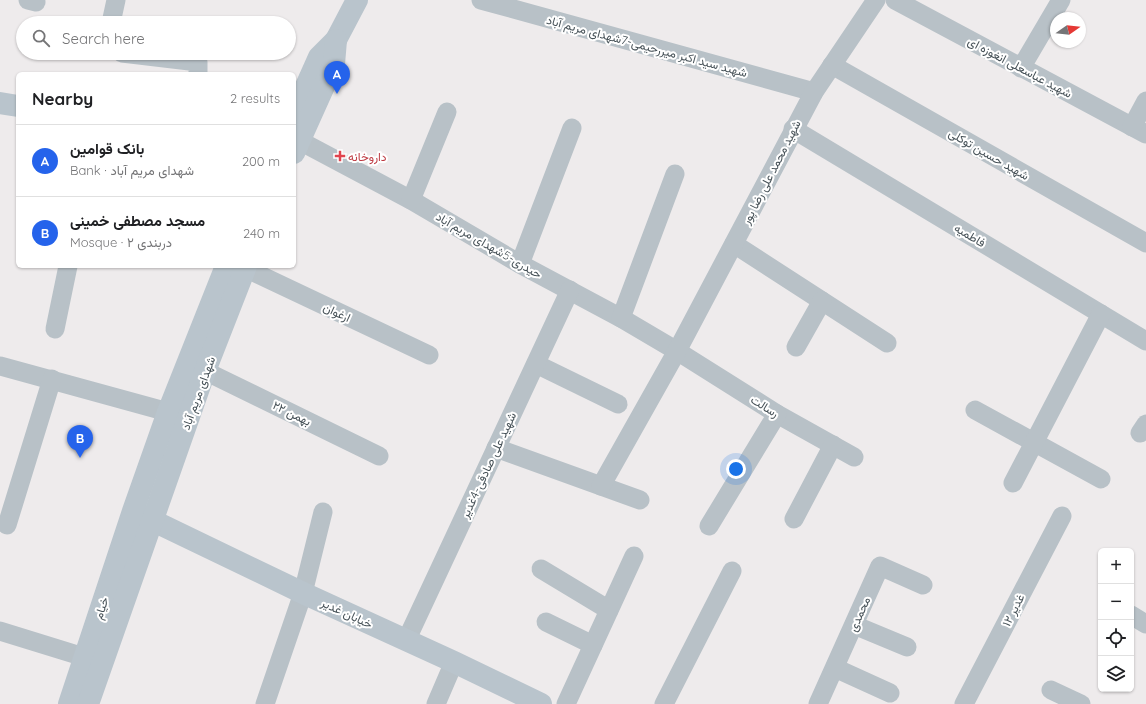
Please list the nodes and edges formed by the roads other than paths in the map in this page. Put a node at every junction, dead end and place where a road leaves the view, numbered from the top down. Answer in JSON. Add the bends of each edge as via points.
{"nodes":[{"id":1,"x":116,"y":0,"type":"edge"},
{"id":2,"x":357,"y":0,"type":"edge"},
{"id":3,"x":481,"y":0,"type":"edge"},
{"id":4,"x":876,"y":0,"type":"edge"},
{"id":5,"x":895,"y":0,"type":"edge"},
{"id":6,"x":1061,"y":0,"type":"edge"},
{"id":7,"x":113,"y":16,"type":"edge"},
{"id":8,"x":336,"y":40,"type":"junction"},
{"id":9,"x":319,"y":57,"type":"junction"},
{"id":10,"x":181,"y":60,"type":"edge"},
{"id":11,"x":832,"y":65,"type":"junction"},
{"id":12,"x":1021,"y":68,"type":"junction"},
{"id":13,"x":198,"y":72,"type":"edge"},
{"id":14,"x":296,"y":75,"type":"edge"},
{"id":15,"x":814,"y":92,"type":"junction"},
{"id":16,"x":1146,"y":101,"type":"edge"},
{"id":17,"x":0,"y":103,"type":"edge"},
{"id":18,"x":16,"y":106,"type":"edge"},
{"id":19,"x":296,"y":109,"type":"edge"},
{"id":20,"x":447,"y":112,"type":"dead end"},
{"id":21,"x":572,"y":128,"type":"dead end"},
{"id":22,"x":793,"y":129,"type":"junction"},
{"id":23,"x":1139,"y":130,"type":"edge"},
{"id":24,"x":296,"y":145,"type":"edge"},
{"id":25,"x":675,"y":174,"type":"dead end"},
{"id":26,"x":410,"y":200,"type":"junction"},
{"id":27,"x":1146,"y":243,"type":"edge"},
{"id":28,"x":734,"y":244,"type":"junction"},
{"id":29,"x":520,"y":264,"type":"junction"},
{"id":30,"x":68,"y":268,"type":"edge"},
{"id":31,"x":239,"y":268,"type":"edge"},
{"id":32,"x":239,"y":268,"type":"edge"},
{"id":33,"x":241,"y":268,"type":"edge"},
{"id":34,"x":570,"y":290,"type":"junction"},
{"id":35,"x":822,"y":301,"type":"junction"},
{"id":36,"x":1101,"y":314,"type":"junction"},
{"id":37,"x":621,"y":318,"type":"junction"},
{"id":38,"x":55,"y":329,"type":"dead end"},
{"id":39,"x":1146,"y":341,"type":"edge"},
{"id":40,"x":887,"y":343,"type":"dead end"},
{"id":41,"x":796,"y":347,"type":"dead end"},
{"id":42,"x":678,"y":351,"type":"junction"},
{"id":43,"x":429,"y":355,"type":"dead end"},
{"id":44,"x":536,"y":364,"type":"junction"},
{"id":45,"x":0,"y":366,"type":"edge"},
{"id":46,"x":206,"y":371,"type":"junction"},
{"id":47,"x":52,"y":379,"type":"junction"},
{"id":48,"x":618,"y":404,"type":"dead end"},
{"id":49,"x":975,"y":410,"type":"dead end"},
{"id":50,"x":168,"y":412,"type":"junction"},
{"id":51,"x":777,"y":414,"type":"junction"},
{"id":52,"x":1035,"y":441,"type":"junction"},
{"id":53,"x":833,"y":445,"type":"junction"},
{"id":54,"x":496,"y":448,"type":"junction"},
{"id":55,"x":380,"y":456,"type":"dead end"},
{"id":56,"x":854,"y":457,"type":"dead end"},
{"id":57,"x":1101,"y":479,"type":"dead end"},
{"id":58,"x":1013,"y":482,"type":"dead end"},
{"id":59,"x":601,"y":486,"type":"junction"},
{"id":60,"x":640,"y":500,"type":"dead end"},
{"id":61,"x":133,"y":511,"type":"junction"},
{"id":62,"x":323,"y":512,"type":"dead end"},
{"id":63,"x":1062,"y":516,"type":"dead end"},
{"id":64,"x":794,"y":519,"type":"dead end"},
{"id":65,"x":152,"y":520,"type":"junction"},
{"id":66,"x":7,"y":525,"type":"dead end"},
{"id":67,"x":709,"y":526,"type":"dead end"},
{"id":68,"x":634,"y":556,"type":"dead end"},
{"id":69,"x":541,"y":569,"type":"dead end"},
{"id":70,"x":732,"y":571,"type":"dead end"},
{"id":71,"x":923,"y":586,"type":"dead end"},
{"id":72,"x":303,"y":593,"type":"junction"},
{"id":73,"x":609,"y":610,"type":"junction"},
{"id":74,"x":1134,"y":617,"type":"edge"},
{"id":75,"x":546,"y":622,"type":"dead end"},
{"id":76,"x":1146,"y":624,"type":"edge"},
{"id":77,"x":854,"y":625,"type":"junction"},
{"id":78,"x":0,"y":631,"type":"edge"},
{"id":79,"x":406,"y":640,"type":"junction"},
{"id":80,"x":593,"y":645,"type":"junction"},
{"id":81,"x":907,"y":647,"type":"dead end"},
{"id":82,"x":84,"y":657,"type":"junction"},
{"id":83,"x":454,"y":662,"type":"junction"},
{"id":84,"x":835,"y":668,"type":"junction"},
{"id":85,"x":1051,"y":690,"type":"dead end"},
{"id":86,"x":890,"y":693,"type":"dead end"},
{"id":87,"x":69,"y":704,"type":"edge"},
{"id":88,"x":88,"y":704,"type":"edge"},
{"id":89,"x":265,"y":704,"type":"edge"},
{"id":90,"x":436,"y":704,"type":"edge"},
{"id":91,"x":541,"y":704,"type":"edge"},
{"id":92,"x":566,"y":704,"type":"edge"},
{"id":93,"x":664,"y":704,"type":"edge"},
{"id":94,"x":818,"y":704,"type":"edge"},
{"id":95,"x":964,"y":704,"type":"edge"},
{"id":96,"x":1081,"y":704,"type":"edge"}],
"edges":[{"from":1,"to":7,"type":"street"},
{"from":2,"to":8,"type":"main road"},
{"from":3,"to":15,"type":"street","name":"شهید سید اکبر میررحیمی-7شهدای مریم آباد"},
{"from":4,"to":11,"type":"street","name":"شهید محمد علی رضا پور"},
{"from":5,"to":12,"type":"street","name":"شهید عباسعلی انغوزه ای"},
{"from":6,"to":12,"type":"street"},
{"from":8,"to":9,"type":"main road"},
{"from":8,"to":24,"type":"main road","via":[[334,64]]},
{"from":9,"to":14,"type":"main road"},
{"from":9,"to":19,"type":"main road"},
{"from":10,"to":13,"type":"street","via":[[198,62]]},
{"from":11,"to":15,"type":"street","name":"شهید محمد علی رضا پور"},
{"from":11,"to":27,"type":"street","name":"شهید حسین توکلی"},
{"from":12,"to":23,"type":"street","name":"شهید عباسعلی انغوزه ای"},
{"from":15,"to":22,"type":"street","name":"شهید محمد علی رضا پور"},
{"from":16,"to":23,"type":"street"},
{"from":17,"to":18,"type":"main road"},
{"from":20,"to":26,"type":"street"},
{"from":21,"to":29,"type":"street"},
{"from":22,"to":28,"type":"street","name":"شهید محمد علی رضا پور"},
{"from":22,"to":36,"type":"street","name":"فاطمیه"},
{"from":24,"to":26,"type":"street","name":"حیدری-5شهدای مریم آباد"},
{"from":25,"to":37,"type":"street"},
{"from":26,"to":29,"type":"street","name":"حیدری-5شهدای مریم آباد"},
{"from":28,"to":35,"type":"street"},
{"from":28,"to":42,"type":"street","name":"شهید محمد علی رضا پور"},
{"from":29,"to":34,"type":"street","name":"حیدری-5شهدای مریم آباد"},
{"from":30,"to":38,"type":"street"},
{"from":31,"to":46,"type":"main road","name":"شهدای مریم آباد"},
{"from":32,"to":50,"type":"main road","name":"شهدای مریم آباد"},
{"from":33,"to":43,"type":"street","name":"ارغوان"},
{"from":34,"to":37,"type":"street","name":"حیدری-5شهدای مریم آباد"},
{"from":34,"to":44,"type":"street","name":"شهید علی صادقی-4غدیر"},
{"from":35,"to":40,"type":"street"},
{"from":35,"to":41,"type":"street"},
{"from":36,"to":39,"type":"street","name":"فاطمیه"},
{"from":36,"to":52,"type":"street"},
{"from":37,"to":42,"type":"street","name":"حیدری-5شهدای مریم آباد"},
{"from":42,"to":51,"type":"street","name":"رسالت"},
{"from":42,"to":59,"type":"street","name":"شهید محمد علی رضا پور"},
{"from":44,"to":48,"type":"street"},
{"from":44,"to":54,"type":"street","name":"شهید علی صادقی-4غدیر"},
{"from":45,"to":47,"type":"street"},
{"from":46,"to":55,"type":"street","name":"۲۲ بهمن"},
{"from":46,"to":65,"type":"main road","name":"شهدای مریم آباد"},
{"from":47,"to":50,"type":"street"},
{"from":47,"to":66,"type":"street"},
{"from":49,"to":52,"type":"street"},
{"from":50,"to":61,"type":"main road","name":"شهدای مریم آباد"},
{"from":51,"to":53,"type":"street","name":"رسالت"},
{"from":51,"to":67,"type":"street"},
{"from":52,"to":57,"type":"street"},
{"from":52,"to":58,"type":"street"},
{"from":53,"to":56,"type":"street","name":"رسالت"},
{"from":53,"to":64,"type":"street"},
{"from":54,"to":59,"type":"street"},
{"from":54,"to":79,"type":"street","name":"شهید علی صادقی-4غدیر"},
{"from":59,"to":60,"type":"street"},
{"from":61,"to":65,"type":"main road","name":"خیابان غدیر"},
{"from":61,"to":82,"type":"main road","name":"خیام"},
{"from":62,"to":72,"type":"street"},
{"from":63,"to":95,"type":"street","name":"غدیر ۱۲"},
{"from":65,"to":72,"type":"main road","name":"خیابان غدیر"},
{"from":65,"to":88,"type":"main road","name":"خیام"},
{"from":68,"to":73,"type":"street"},
{"from":69,"to":73,"type":"street"},
{"from":70,"to":93,"type":"street"},
{"from":71,"to":77,"type":"street","name":"محمدی","via":[[880,566]]},
{"from":72,"to":79,"type":"main road","name":"خیابان غدیر"},
{"from":72,"to":89,"type":"street"},
{"from":73,"to":80,"type":"street"},
{"from":74,"to":76,"type":"street"},
{"from":75,"to":80,"type":"street"},
{"from":77,"to":81,"type":"street"},
{"from":77,"to":84,"type":"street","name":"محمدی"},
{"from":78,"to":82,"type":"street"},
{"from":79,"to":83,"type":"main road","name":"خیابان غدیر"},
{"from":80,"to":92,"type":"street"},
{"from":82,"to":87,"type":"main road","name":"خیام"},
{"from":83,"to":90,"type":"street"},
{"from":83,"to":91,"type":"main road","name":"خیابان غدیر"},
{"from":84,"to":86,"type":"street"},
{"from":84,"to":94,"type":"street","name":"محمدی"},
{"from":85,"to":96,"type":"street"}]}
